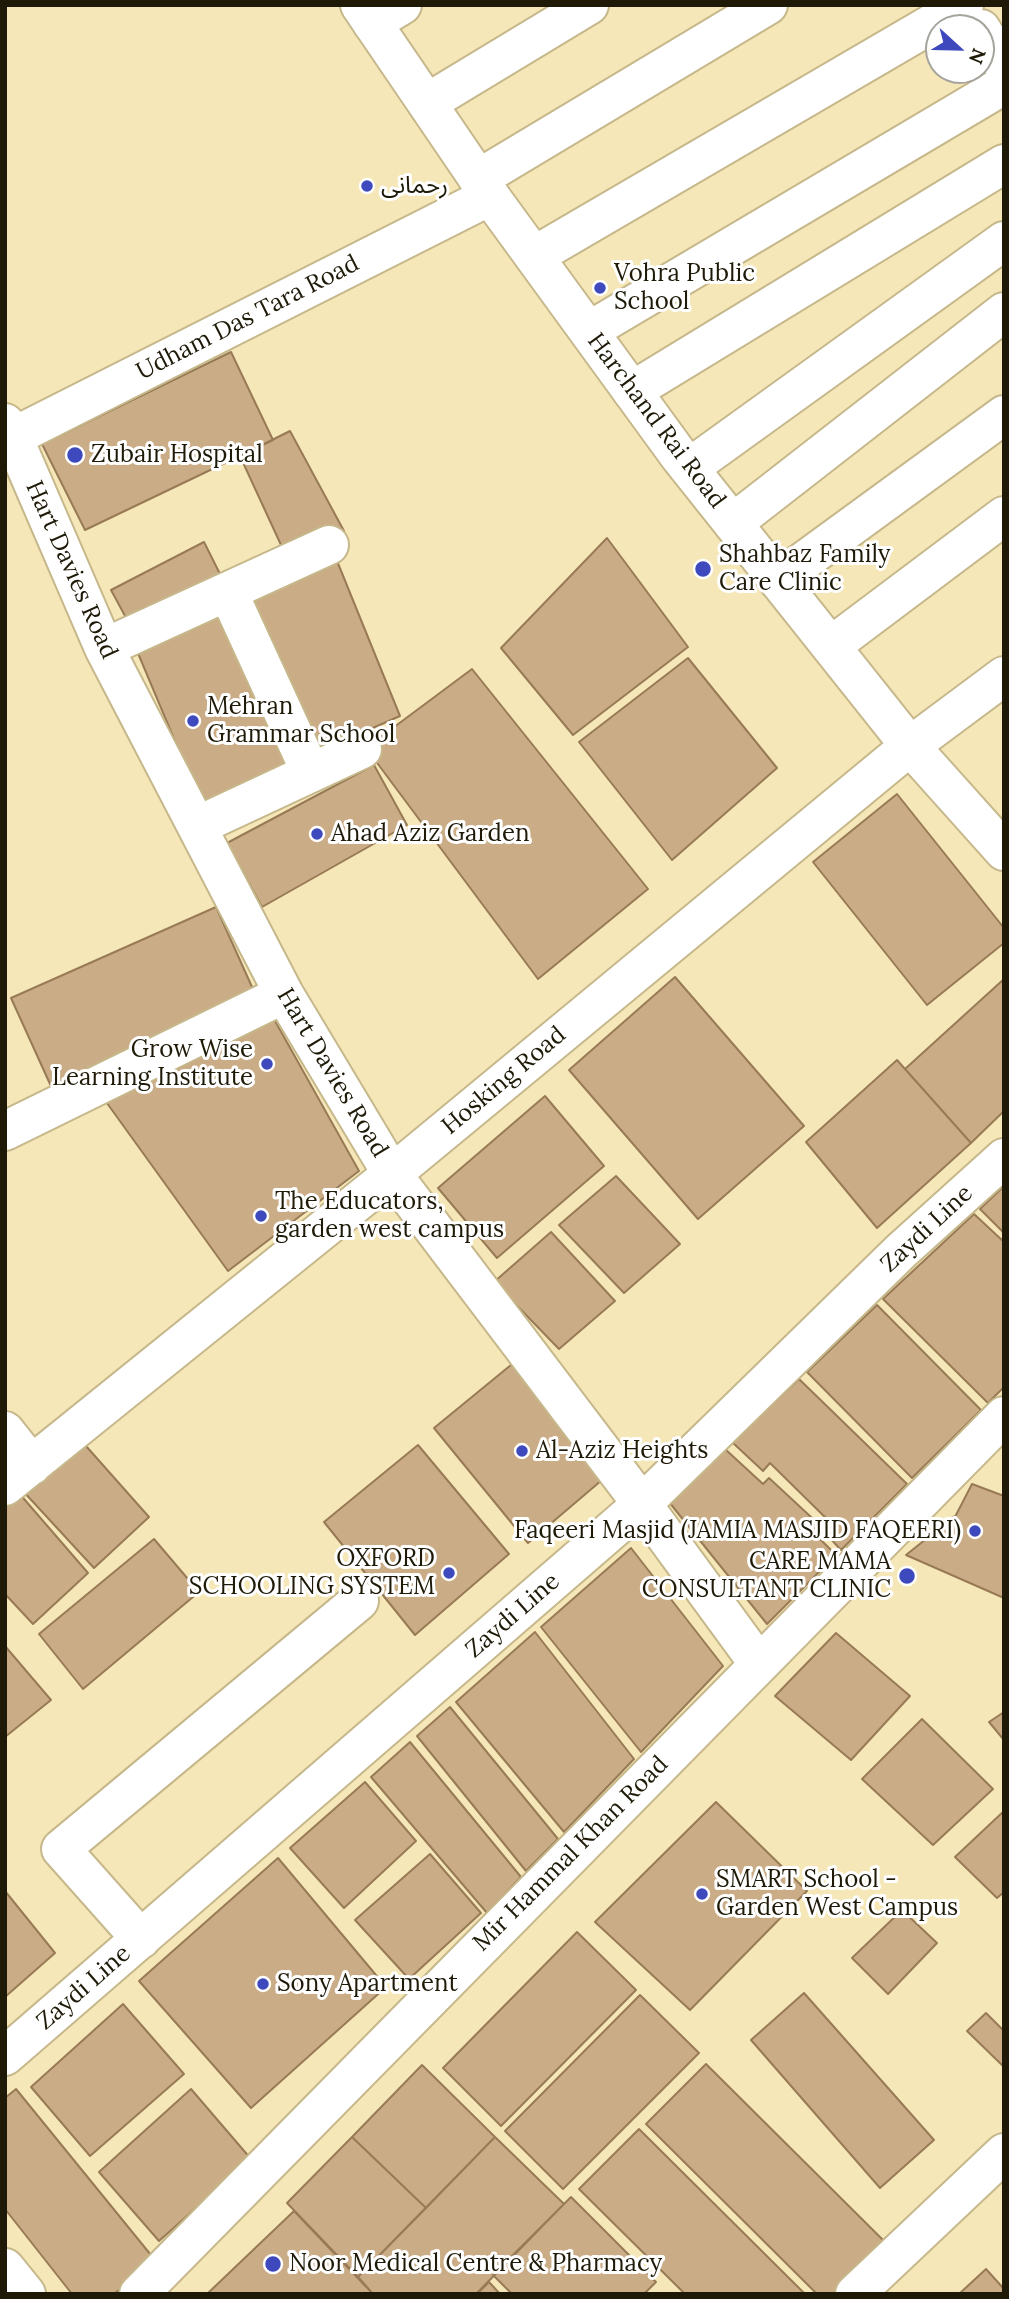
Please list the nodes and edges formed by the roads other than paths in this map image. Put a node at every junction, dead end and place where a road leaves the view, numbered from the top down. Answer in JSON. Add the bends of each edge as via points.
{"nodes":[{"id":1,"x":589,"y":5,"type":"edge"},
{"id":2,"x":768,"y":5,"type":"edge"},
{"id":3,"x":378,"y":11,"type":"edge"},
{"id":4,"x":925,"y":45,"type":"edge"},
{"id":5,"x":995,"y":49,"type":"edge"},
{"id":6,"x":1004,"y":66,"type":"edge"},
{"id":7,"x":1004,"y":85,"type":"edge"},
{"id":8,"x":427,"y":103,"type":"junction"},
{"id":9,"x":1004,"y":164,"type":"edge"},
{"id":10,"x":484,"y":187,"type":"junction"},
{"id":11,"x":1004,"y":241,"type":"edge"},
{"id":12,"x":534,"y":256,"type":"junction"},
{"id":13,"x":1004,"y":312,"type":"edge"},
{"id":14,"x":589,"y":331,"type":"junction"},
{"id":15,"x":632,"y":391,"type":"junction"},
{"id":16,"x":1004,"y":415,"type":"edge"},
{"id":17,"x":8,"y":433,"type":"edge"},
{"id":18,"x":689,"y":468,"type":"junction"},
{"id":19,"x":1004,"y":516,"type":"edge"},
{"id":20,"x":733,"y":523,"type":"junction"},
{"id":21,"x":329,"y":545,"type":"dead end"},
{"id":22,"x":779,"y":580,"type":"junction"},
{"id":23,"x":228,"y":592,"type":"junction"},
{"id":24,"x":831,"y":646,"type":"junction"},
{"id":25,"x":104,"y":648,"type":"junction"},
{"id":26,"x":1004,"y":676,"type":"edge"},
{"id":27,"x":910,"y":746,"type":"junction"},
{"id":28,"x":362,"y":749,"type":"dead end"},
{"id":29,"x":311,"y":773,"type":"junction"},
{"id":30,"x":197,"y":826,"type":"junction"},
{"id":31,"x":1001,"y":841,"type":"edge"},
{"id":32,"x":284,"y":994,"type":"junction"},
{"id":33,"x":5,"y":1132,"type":"edge"},
{"id":34,"x":1004,"y":1158,"type":"edge"},
{"id":35,"x":392,"y":1174,"type":"junction"},
{"id":36,"x":1004,"y":1416,"type":"edge"},
{"id":37,"x":5,"y":1431,"type":"edge"},
{"id":38,"x":18,"y":1476,"type":"edge"},
{"id":39,"x":642,"y":1504,"type":"junction"},
{"id":40,"x":359,"y":1601,"type":"dead end"},
{"id":41,"x":759,"y":1664,"type":"junction"},
{"id":42,"x":141,"y":1939,"type":"junction"},
{"id":43,"x":5,"y":2056,"type":"edge"},
{"id":44,"x":1004,"y":2153,"type":"edge"},
{"id":45,"x":5,"y":2268,"type":"edge"},
{"id":46,"x":26,"y":2294,"type":"edge"},
{"id":47,"x":139,"y":2294,"type":"edge"},
{"id":48,"x":855,"y":2294,"type":"edge"}],
"edges":[{"from":1,"to":8,"type":"street"},
{"from":2,"to":10,"type":"street","name":"Udham Das Tara Road"},
{"from":3,"to":8,"type":"street","name":"Harchand Rai Road"},
{"from":4,"to":12,"type":"street"},
{"from":5,"to":6,"type":"street"},
{"from":7,"to":14,"type":"street"},
{"from":8,"to":10,"type":"street","name":"Harchand Rai Road"},
{"from":9,"to":15,"type":"street"},
{"from":10,"to":12,"type":"street","name":"Harchand Rai Road"},
{"from":10,"to":17,"type":"street","name":"Udham Das Tara Road"},
{"from":11,"to":18,"type":"street"},
{"from":12,"to":14,"type":"street","name":"Harchand Rai Road"},
{"from":13,"to":20,"type":"street"},
{"from":14,"to":15,"type":"street","name":"Harchand Rai Road"},
{"from":15,"to":18,"type":"street","name":"Harchand Rai Road"},
{"from":16,"to":22,"type":"street"},
{"from":17,"to":25,"type":"street","name":"Hart Davies Road"},
{"from":18,"to":20,"type":"street","name":"Harchand Rai Road"},
{"from":19,"to":24,"type":"street"},
{"from":20,"to":22,"type":"street","name":"Harchand Rai Road"},
{"from":21,"to":23,"type":"street"},
{"from":22,"to":24,"type":"street","name":"Harchand Rai Road"},
{"from":23,"to":25,"type":"street"},
{"from":23,"to":29,"type":"street"},
{"from":24,"to":27,"type":"street","name":"Harchand Rai Road"},
{"from":25,"to":30,"type":"street","name":"Hart Davies Road"},
{"from":26,"to":27,"type":"street","name":"Hosking Road"},
{"from":27,"to":31,"type":"street","name":"Harchand Rai Road"},
{"from":27,"to":35,"type":"street","name":"Hosking Road"},
{"from":28,"to":29,"type":"street"},
{"from":29,"to":30,"type":"street"},
{"from":30,"to":32,"type":"street","name":"Hart Davies Road"},
{"from":32,"to":33,"type":"street"},
{"from":32,"to":35,"type":"street","name":"Hart Davies Road"},
{"from":34,"to":39,"type":"street","name":"Zaydi Line","via":[[901,1251]]},
{"from":35,"to":38,"type":"street","name":"Hosking Road"},
{"from":35,"to":39,"type":"street","name":"Hart Davies Road"},
{"from":36,"to":41,"type":"street","name":"Mir Hammal Khan Road"},
{"from":37,"to":38,"type":"street"},
{"from":39,"to":41,"type":"street","name":"Hart Davies Road"},
{"from":39,"to":42,"type":"street","name":"Zaydi Line"},
{"from":40,"to":42,"type":"street","via":[[61,1849]]},
{"from":41,"to":47,"type":"street","name":"Mir Hammal Khan Road"},
{"from":42,"to":43,"type":"street","name":"Zaydi Line"},
{"from":44,"to":48,"type":"street"},
{"from":45,"to":46,"type":"street"}]}
